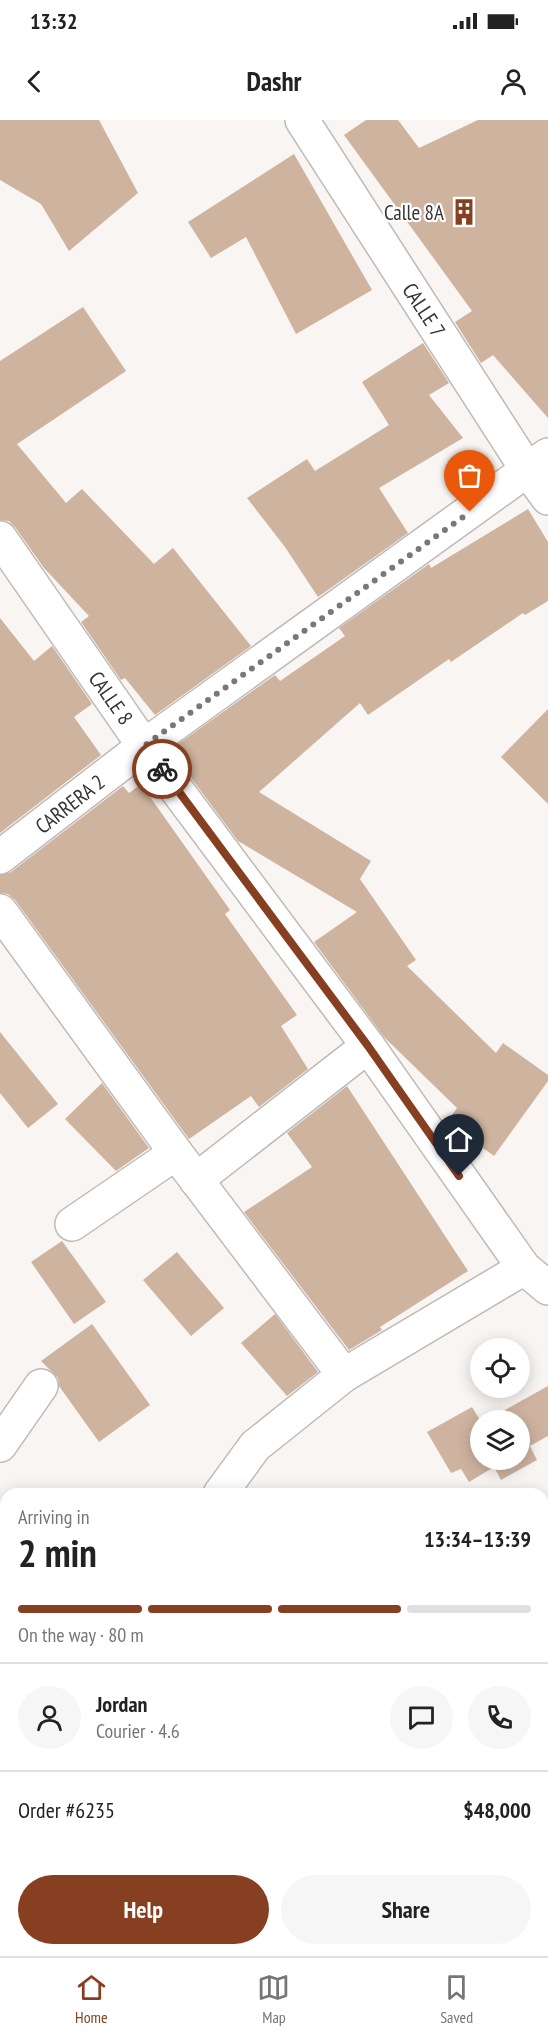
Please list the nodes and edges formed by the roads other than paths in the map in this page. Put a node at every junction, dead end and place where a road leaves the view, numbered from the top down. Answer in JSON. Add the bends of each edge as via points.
{"nodes":[{"id":1,"x":302,"y":120,"type":"edge"},
{"id":2,"x":538,"y":463,"type":"edge"},
{"id":3,"x":548,"y":498,"type":"edge"},
{"id":4,"x":0,"y":538,"type":"edge"},
{"id":5,"x":144,"y":746,"type":"junction"},
{"id":6,"x":0,"y":857,"type":"edge"},
{"id":7,"x":0,"y":911,"type":"edge"},
{"id":8,"x":368,"y":1046,"type":"junction"},
{"id":9,"x":176,"y":1153,"type":"junction"},
{"id":10,"x":196,"y":1180,"type":"junction"},
{"id":11,"x":72,"y":1224,"type":"dead end"},
{"id":12,"x":536,"y":1278,"type":"edge"},
{"id":13,"x":344,"y":1375,"type":"junction"},
{"id":14,"x":40,"y":1386,"type":"dead end"},
{"id":15,"x":0,"y":1445,"type":"edge"},
{"id":16,"x":224,"y":1488,"type":"edge"}],
"edges":[{"from":1,"to":2,"type":"street","name":"CALLE 7"},
{"from":2,"to":3,"type":"street","name":"CALLE 7"},
{"from":2,"to":5,"type":"street","name":"CARRERA 2"},
{"from":4,"to":5,"type":"street","name":"CALLE 8"},
{"from":5,"to":6,"type":"street","name":"CARRERA 2"},
{"from":5,"to":8,"type":"street","name":"CALLE 8"},
{"from":7,"to":9,"type":"street"},
{"from":8,"to":10,"type":"street"},
{"from":8,"to":12,"type":"street","name":"CALLE 8"},
{"from":9,"to":10,"type":"street"},
{"from":9,"to":11,"type":"street"},
{"from":10,"to":13,"type":"street"},
{"from":12,"to":13,"type":"street"},
{"from":13,"to":16,"type":"street","via":[[255,1446]]},
{"from":14,"to":15,"type":"street"}]}
